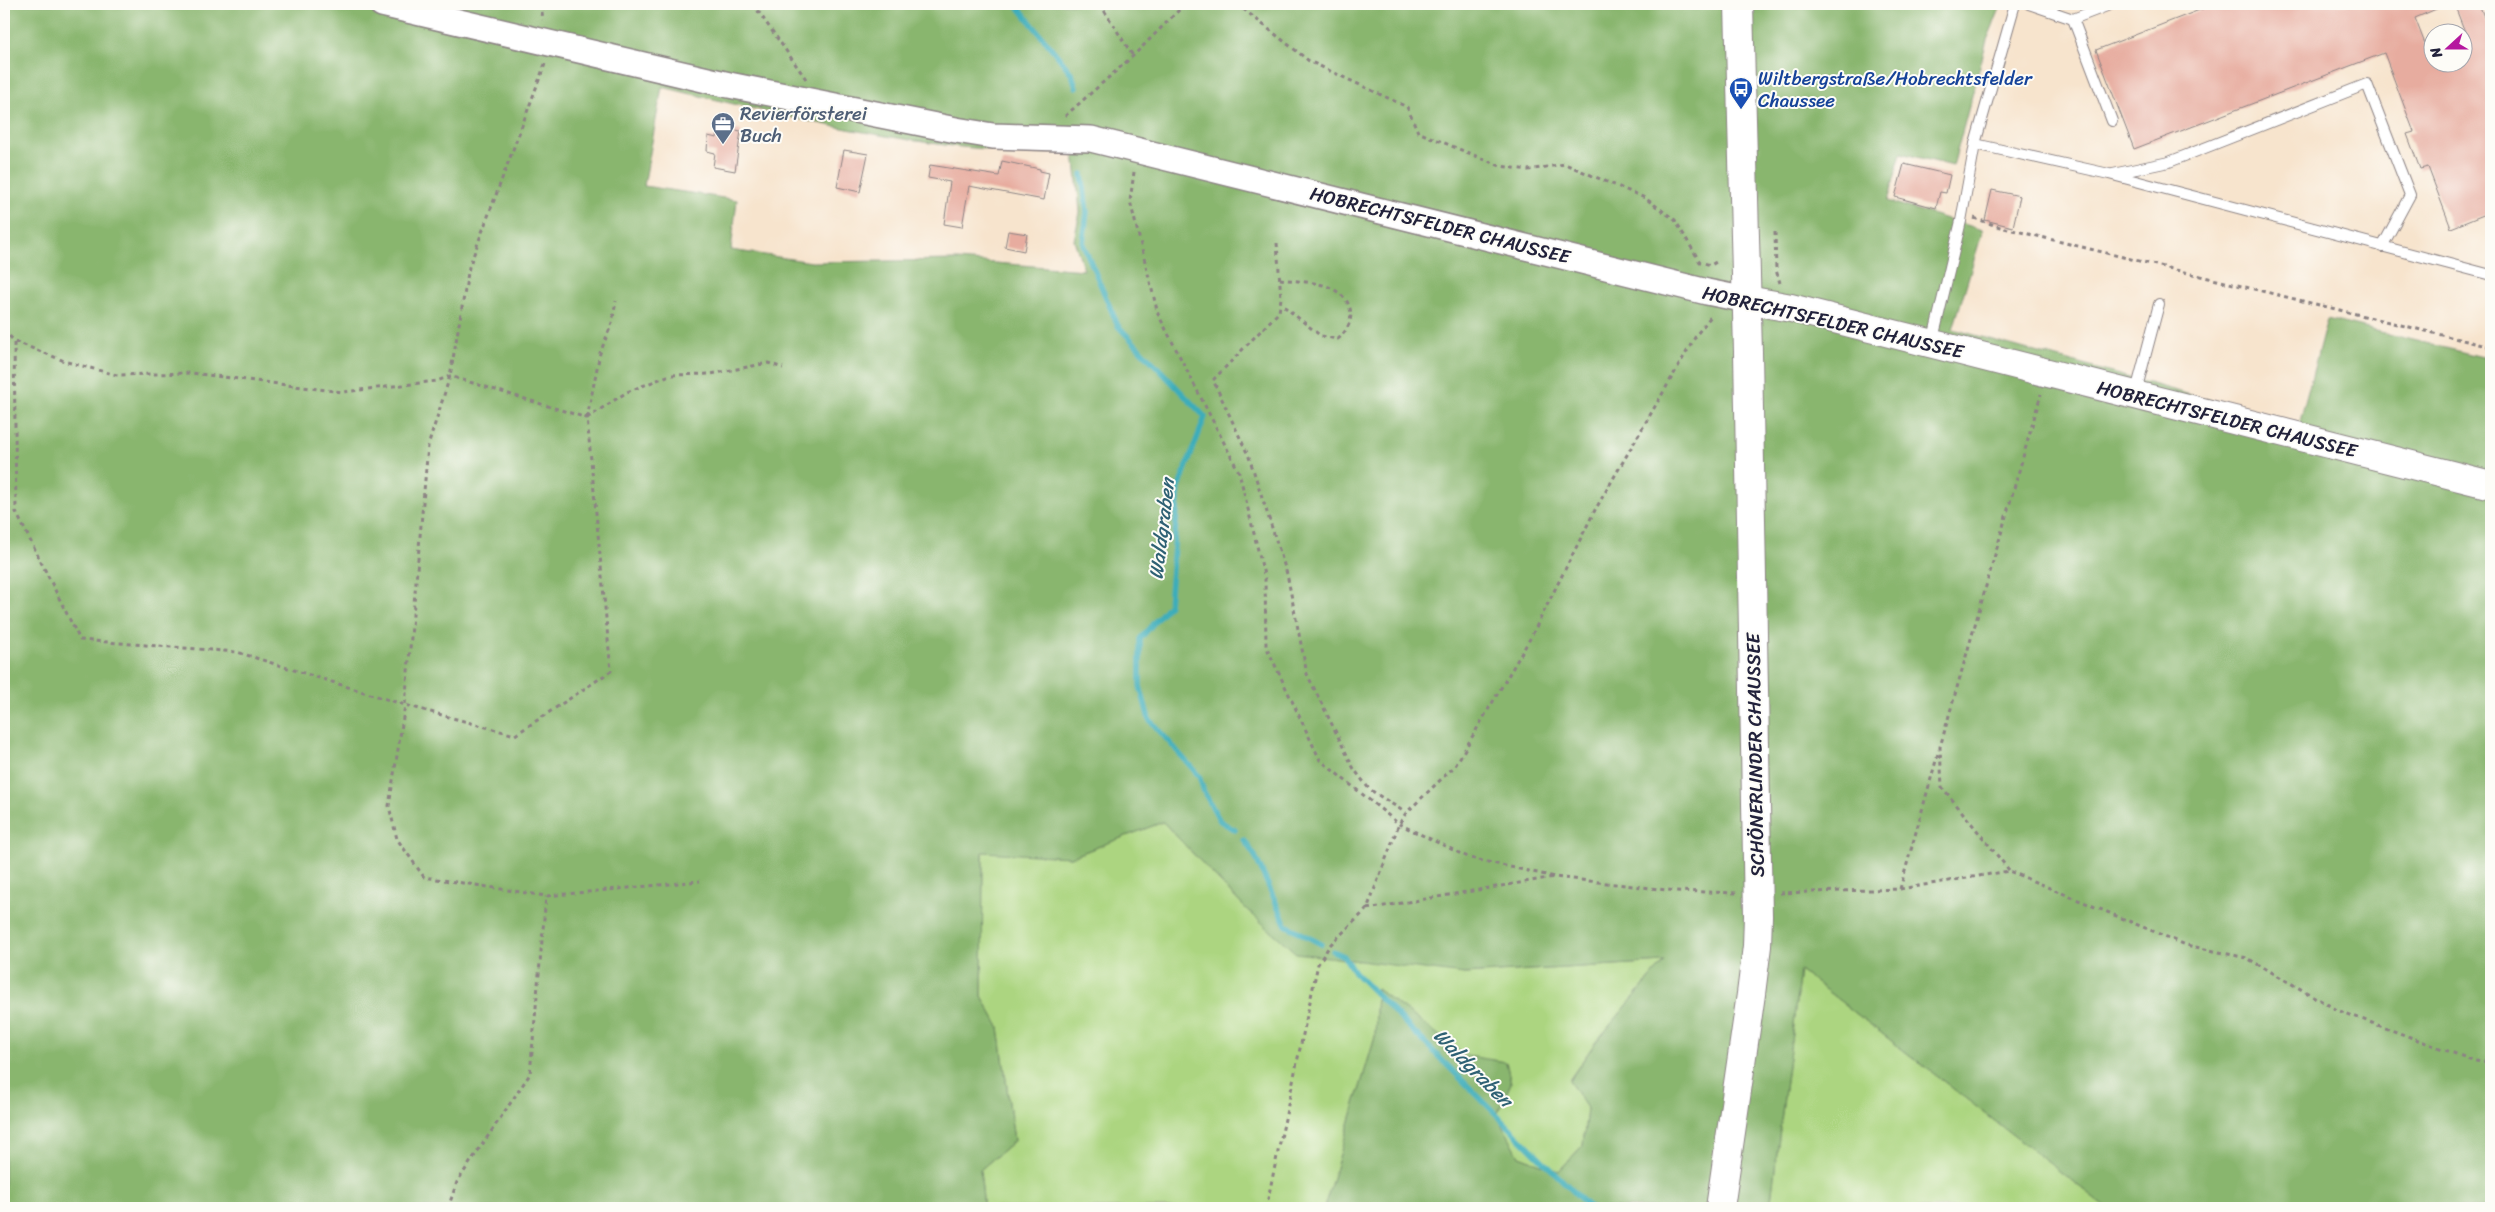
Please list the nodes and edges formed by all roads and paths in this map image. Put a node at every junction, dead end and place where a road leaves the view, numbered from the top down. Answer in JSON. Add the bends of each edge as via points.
{"nodes":[{"id":1,"x":382,"y":4,"type":"edge"},
{"id":2,"x":753,"y":4,"type":"edge"},
{"id":3,"x":1100,"y":4,"type":"edge"},
{"id":4,"x":1186,"y":4,"type":"edge"},
{"id":5,"x":1237,"y":4,"type":"edge"},
{"id":6,"x":1739,"y":4,"type":"edge"},
{"id":7,"x":2015,"y":4,"type":"edge"},
{"id":8,"x":2029,"y":4,"type":"edge"},
{"id":9,"x":2112,"y":4,"type":"edge"},
{"id":10,"x":2074,"y":19,"type":"junction"},
{"id":11,"x":552,"y":45,"type":"junction"},
{"id":12,"x":1133,"y":56,"type":"junction"},
{"id":13,"x":809,"y":102,"type":"junction"},
{"id":14,"x":2112,"y":121,"type":"dead end"},
{"id":15,"x":1050,"y":136,"type":"junction"},
{"id":16,"x":1974,"y":144,"type":"junction"},
{"id":17,"x":1137,"y":150,"type":"junction"},
{"id":18,"x":2109,"y":174,"type":"junction"},
{"id":19,"x":1962,"y":214,"type":"junction"},
{"id":20,"x":1775,"y":232,"type":"dead end"},
{"id":21,"x":1277,"y":243,"type":"dead end"},
{"id":22,"x":2382,"y":247,"type":"junction"},
{"id":23,"x":1716,"y":262,"type":"dead end"},
{"id":24,"x":2491,"y":275,"type":"edge"},
{"id":25,"x":1280,"y":279,"type":"junction"},
{"id":26,"x":1747,"y":300,"type":"junction"},
{"id":27,"x":616,"y":302,"type":"dead end"},
{"id":28,"x":1281,"y":303,"type":"junction"},
{"id":29,"x":2159,"y":304,"type":"dead end"},
{"id":30,"x":1779,"y":306,"type":"junction"},
{"id":31,"x":1717,"y":309,"type":"dead end"},
{"id":32,"x":4,"y":330,"type":"edge"},
{"id":33,"x":14,"y":342,"type":"junction"},
{"id":34,"x":1932,"y":344,"type":"junction"},
{"id":35,"x":2491,"y":347,"type":"edge"},
{"id":36,"x":783,"y":368,"type":"dead end"},
{"id":37,"x":2047,"y":373,"type":"junction"},
{"id":38,"x":450,"y":376,"type":"junction"},
{"id":39,"x":2134,"y":396,"type":"junction"},
{"id":40,"x":587,"y":418,"type":"junction"},
{"id":41,"x":2491,"y":485,"type":"edge"},
{"id":42,"x":405,"y":705,"type":"junction"},
{"id":43,"x":1940,"y":747,"type":"junction"},
{"id":44,"x":1406,"y":812,"type":"junction"},
{"id":45,"x":1399,"y":824,"type":"junction"},
{"id":46,"x":2009,"y":871,"type":"junction"},
{"id":47,"x":1555,"y":877,"type":"junction"},
{"id":48,"x":700,"y":880,"type":"dead end"},
{"id":49,"x":1900,"y":889,"type":"junction"},
{"id":50,"x":1758,"y":893,"type":"junction"},
{"id":51,"x":546,"y":896,"type":"junction"},
{"id":52,"x":1367,"y":909,"type":"junction"},
{"id":53,"x":2491,"y":1063,"type":"edge"},
{"id":54,"x":448,"y":1208,"type":"edge"},
{"id":55,"x":1266,"y":1208,"type":"edge"},
{"id":56,"x":1720,"y":1208,"type":"edge"}],
"edges":[{"from":1,"to":11,"type":"street","name":"HOBRECHTSFELDER CHAUSSEE"},
{"from":2,"to":13,"type":"path","via":[[808,82]]},
{"from":3,"to":12,"type":"path"},
{"from":4,"to":12,"type":"path"},
{"from":5,"to":23,"type":"path","via":[[1308,61],[1407,107],[1418,132],[1500,166],[1528,170],[1566,164],[1645,198],[1675,220],[1700,262],[1711,265]]},
{"from":6,"to":26,"type":"main road","name":"SCHÖNERLINDER CHAUSSEE"},
{"from":7,"to":16,"type":"lane"},
{"from":8,"to":10,"type":"lane"},
{"from":9,"to":10,"type":"lane"},
{"from":10,"to":14,"type":"lane"},
{"from":11,"to":13,"type":"street","name":"HOBRECHTSFELDER CHAUSSEE"},
{"from":11,"to":38,"type":"path","via":[[470,267]]},
{"from":12,"to":15,"type":"path","via":[[1059,121]]},
{"from":13,"to":15,"type":"street","name":"HOBRECHTSFELDER CHAUSSEE","via":[[981,135]]},
{"from":15,"to":17,"type":"street","name":"HOBRECHTSFELDER CHAUSSEE","via":[[1092,139]]},
{"from":16,"to":18,"type":"lane"},
{"from":16,"to":19,"type":"lane"},
{"from":17,"to":26,"type":"street","name":"HOBRECHTSFELDER CHAUSSEE"},
{"from":17,"to":45,"type":"path","via":[[1130,201],[1158,314],[1239,472],[1265,579],[1266,646],[1320,760]]},
{"from":18,"to":22,"type":"lane"},
{"from":18,"to":22,"type":"lane","via":[[2169,162],[2367,84],[2410,195]]},
{"from":19,"to":34,"type":"lane"},
{"from":19,"to":35,"type":"path","via":[[2000,227]]},
{"from":20,"to":30,"type":"path"},
{"from":21,"to":25,"type":"path"},
{"from":22,"to":24,"type":"lane"},
{"from":25,"to":28,"type":"path"},
{"from":25,"to":28,"type":"path","via":[[1331,287],[1346,300],[1352,313],[1348,329],[1338,338],[1321,336]]},
{"from":26,"to":30,"type":"main road","name":"HOBRECHTSFELDER CHAUSSEE"},
{"from":26,"to":50,"type":"main road","name":"SCHÖNERLINDER CHAUSSEE"},
{"from":27,"to":40,"type":"path","via":[[600,353]]},
{"from":28,"to":44,"type":"path","via":[[1279,312],[1213,380],[1249,456],[1284,565],[1307,674],[1354,769],[1369,789]]},
{"from":29,"to":39,"type":"lane"},
{"from":30,"to":34,"type":"main road","name":"HOBRECHTSFELDER CHAUSSEE"},
{"from":31,"to":44,"type":"path","via":[[1696,334],[1595,510],[1531,637],[1454,766]]},
{"from":32,"to":33,"type":"path"},
{"from":33,"to":38,"type":"path","via":[[67,362],[117,375],[191,373],[343,392],[437,381]]},
{"from":33,"to":42,"type":"path","via":[[16,512],[80,640],[237,652]]},
{"from":34,"to":37,"type":"main road","name":"HOBRECHTSFELDER CHAUSSEE"},
{"from":36,"to":40,"type":"path","via":[[768,363],[711,374],[670,375],[627,392]]},
{"from":37,"to":39,"type":"main road","name":"HOBRECHTSFELDER CHAUSSEE"},
{"from":37,"to":43,"type":"path"},
{"from":38,"to":40,"type":"path"},
{"from":38,"to":42,"type":"path","via":[[428,446]]},
{"from":39,"to":41,"type":"main road","name":"HOBRECHTSFELDER CHAUSSEE"},
{"from":40,"to":42,"type":"path","via":[[611,671],[515,734]]},
{"from":42,"to":51,"type":"path","via":[[389,806],[397,839],[424,877]]},
{"from":43,"to":46,"type":"path","via":[[1942,787]]},
{"from":43,"to":49,"type":"path"},
{"from":44,"to":45,"type":"path"},
{"from":45,"to":47,"type":"path","via":[[1470,858]]},
{"from":45,"to":52,"type":"path"},
{"from":46,"to":49,"type":"path"},
{"from":46,"to":53,"type":"path","via":[[2186,946],[2247,958],[2337,1010],[2475,1061]]},
{"from":47,"to":50,"type":"path","via":[[1676,891]]},
{"from":47,"to":52,"type":"path"},
{"from":48,"to":51,"type":"path"},
{"from":49,"to":50,"type":"path"},
{"from":50,"to":56,"type":"main road","name":"SCHÖNERLINDER CHAUSSEE","via":[[1757,946]]},
{"from":51,"to":54,"type":"path","via":[[530,1074],[457,1182]]},
{"from":52,"to":55,"type":"path","via":[[1330,945],[1318,964]]}]}
